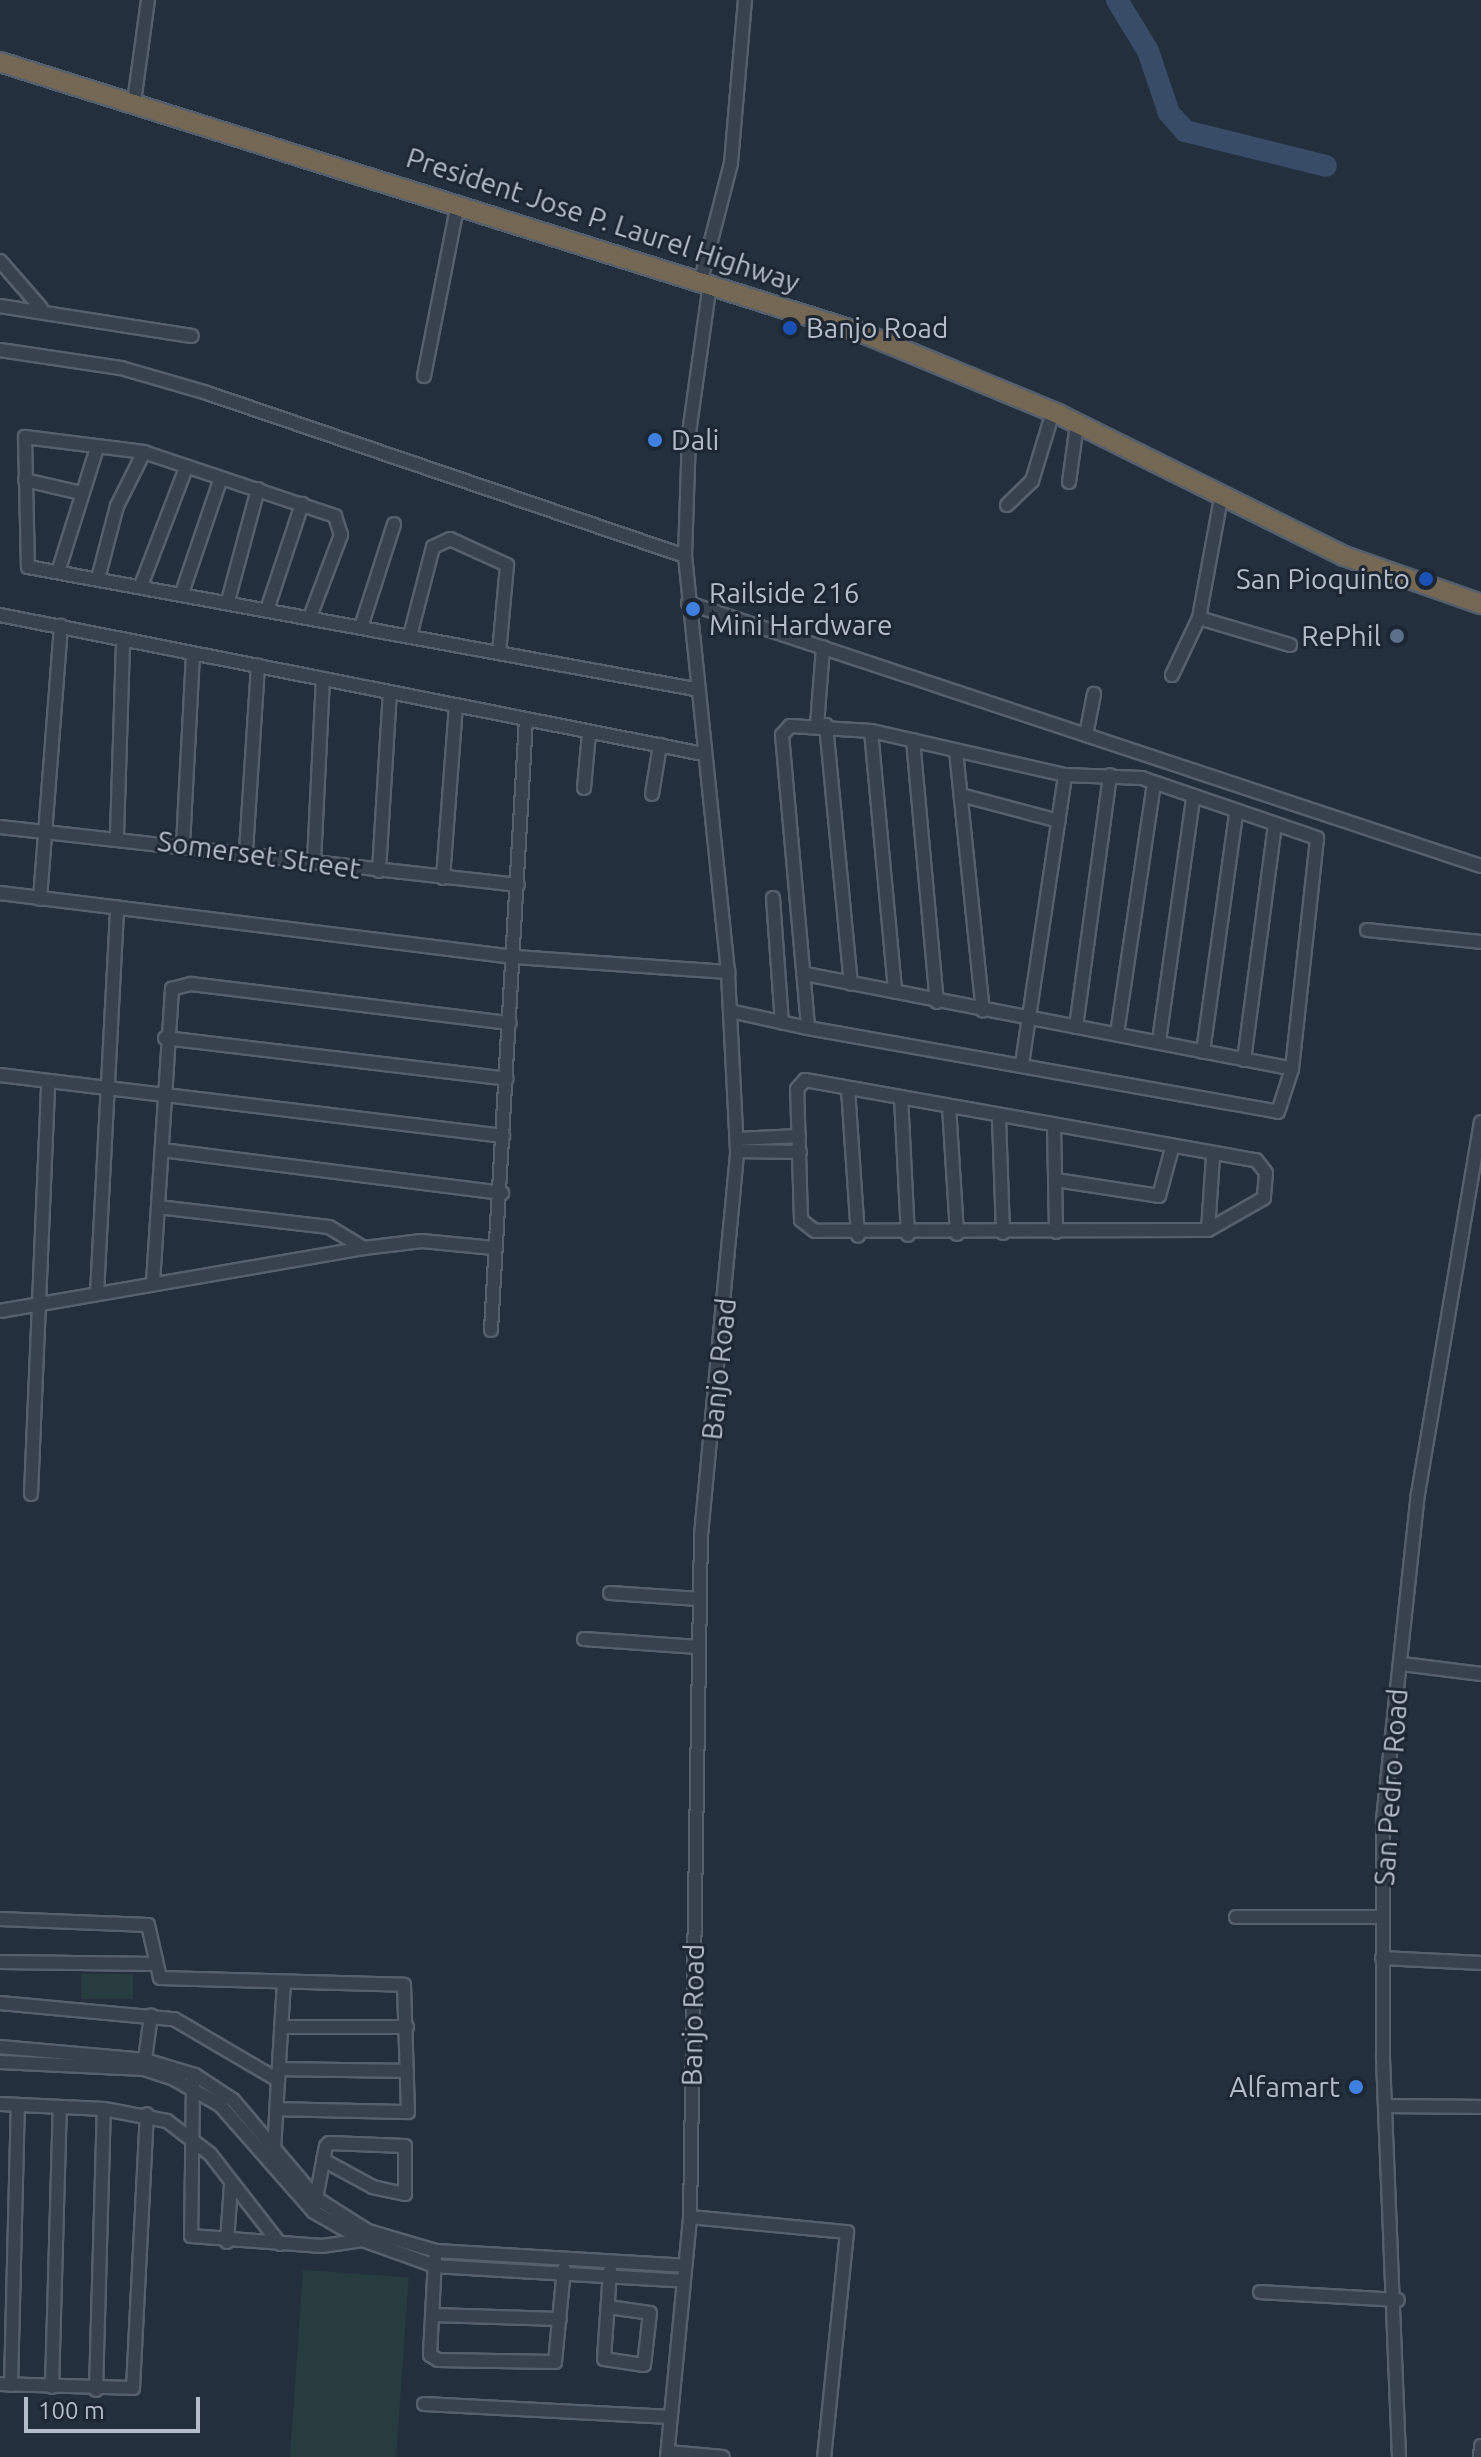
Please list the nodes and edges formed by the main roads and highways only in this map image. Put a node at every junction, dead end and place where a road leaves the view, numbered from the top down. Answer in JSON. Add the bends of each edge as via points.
{"nodes":[{"id":1,"x":0,"y":62,"type":"edge"},
{"id":2,"x":1481,"y":604,"type":"edge"}],
"edges":[{"from":1,"to":2,"type":"highway","name":"President Jose P. Laurel Highway","via":[[865,334],[1053,412],[1357,561]]}]}
